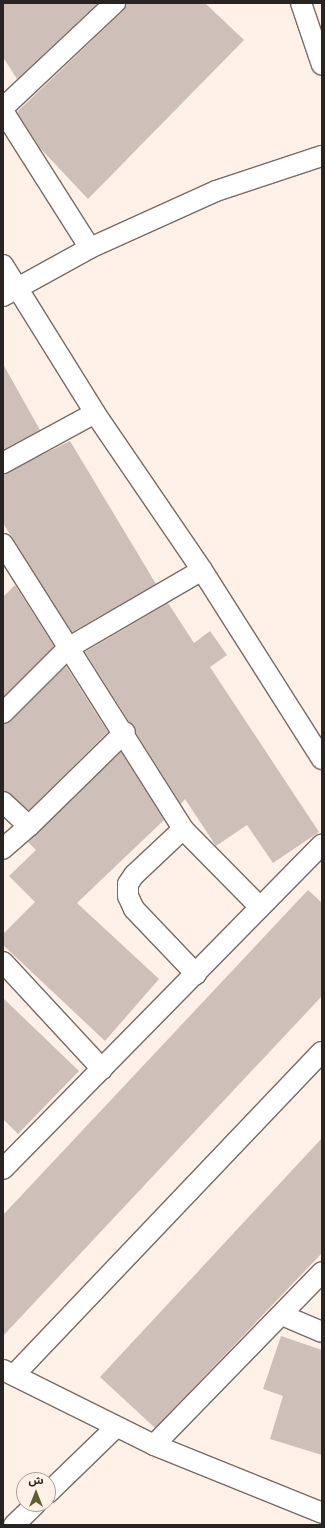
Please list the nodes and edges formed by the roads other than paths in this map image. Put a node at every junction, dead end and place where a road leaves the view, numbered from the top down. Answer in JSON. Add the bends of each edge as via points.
{"nodes":[{"id":1,"x":116,"y":3,"type":"edge"},
{"id":2,"x":301,"y":3,"type":"edge"},
{"id":3,"x":322,"y":65,"type":"edge"},
{"id":4,"x":3,"y":110,"type":"edge"},
{"id":5,"x":322,"y":156,"type":"edge"},
{"id":6,"x":90,"y":248,"type":"junction"},
{"id":7,"x":3,"y":265,"type":"edge"},
{"id":8,"x":10,"y":292,"type":"edge"},
{"id":9,"x":95,"y":413,"type":"junction"},
{"id":10,"x":3,"y":463,"type":"edge"},
{"id":11,"x":3,"y":544,"type":"edge"},
{"id":12,"x":9,"y":570,"type":"edge"},
{"id":13,"x":202,"y":570,"type":"junction"},
{"id":14,"x":68,"y":648,"type":"junction"},
{"id":15,"x":3,"y":713,"type":"edge"},
{"id":16,"x":125,"y":732,"type":"junction"},
{"id":17,"x":322,"y":758,"type":"edge"},
{"id":18,"x":3,"y":802,"type":"edge"},
{"id":19,"x":29,"y":826,"type":"junction"},
{"id":20,"x":183,"y":829,"type":"junction"},
{"id":21,"x":322,"y":844,"type":"edge"},
{"id":22,"x":3,"y":849,"type":"edge"},
{"id":23,"x":258,"y":905,"type":"junction"},
{"id":24,"x":3,"y":962,"type":"edge"},
{"id":25,"x":196,"y":974,"type":"junction"},
{"id":26,"x":322,"y":1052,"type":"edge"},
{"id":27,"x":102,"y":1069,"type":"junction"},
{"id":28,"x":3,"y":1169,"type":"edge"},
{"id":29,"x":322,"y":1272,"type":"edge"},
{"id":30,"x":282,"y":1315,"type":"junction"},
{"id":31,"x":322,"y":1332,"type":"edge"},
{"id":32,"x":9,"y":1372,"type":"edge"},
{"id":33,"x":116,"y":1427,"type":"junction"},
{"id":34,"x":154,"y":1445,"type":"junction"},
{"id":35,"x":56,"y":1485,"type":"edge"},
{"id":36,"x":28,"y":1512,"type":"edge"},
{"id":37,"x":322,"y":1514,"type":"edge"},
{"id":38,"x":14,"y":1525,"type":"edge"}],
"edges":[{"from":1,"to":4,"type":"street"},
{"from":2,"to":3,"type":"street"},
{"from":4,"to":6,"type":"street"},
{"from":5,"to":6,"type":"street","via":[[216,191]]},
{"from":6,"to":8,"type":"street"},
{"from":7,"to":8,"type":"street"},
{"from":8,"to":9,"type":"street"},
{"from":9,"to":10,"type":"street"},
{"from":9,"to":13,"type":"street"},
{"from":11,"to":12,"type":"street"},
{"from":12,"to":14,"type":"street"},
{"from":13,"to":14,"type":"street"},
{"from":13,"to":17,"type":"street"},
{"from":14,"to":15,"type":"street"},
{"from":14,"to":16,"type":"street"},
{"from":16,"to":19,"type":"street"},
{"from":16,"to":20,"type":"street"},
{"from":18,"to":19,"type":"street"},
{"from":19,"to":22,"type":"street"},
{"from":20,"to":23,"type":"street"},
{"from":20,"to":25,"type":"street","via":[[134,875],[128,884],[128,896],[134,909]]},
{"from":21,"to":23,"type":"street"},
{"from":23,"to":25,"type":"street"},
{"from":24,"to":27,"type":"street"},
{"from":25,"to":27,"type":"street"},
{"from":26,"to":32,"type":"street"},
{"from":27,"to":28,"type":"street"},
{"from":29,"to":30,"type":"street"},
{"from":30,"to":31,"type":"street"},
{"from":30,"to":34,"type":"street"},
{"from":32,"to":33,"type":"street"},
{"from":33,"to":34,"type":"street"},
{"from":33,"to":35,"type":"street"},
{"from":34,"to":37,"type":"street"},
{"from":36,"to":38,"type":"street"}]}
